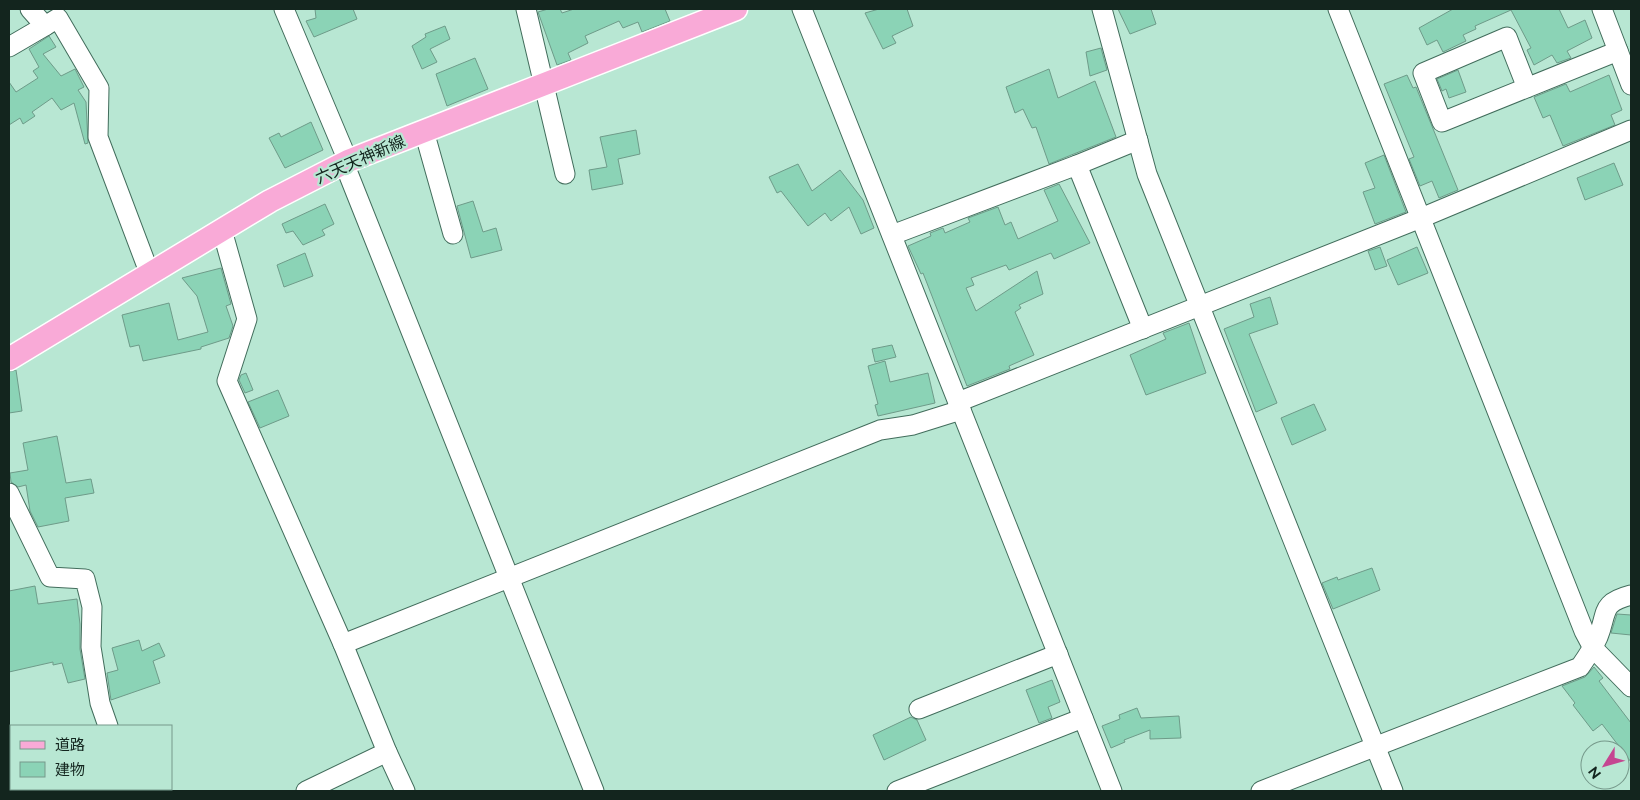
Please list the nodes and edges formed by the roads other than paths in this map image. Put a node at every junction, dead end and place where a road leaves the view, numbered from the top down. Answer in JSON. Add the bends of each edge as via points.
{"nodes":[{"id":1,"x":30,"y":9,"type":"edge"},
{"id":2,"x":284,"y":9,"type":"edge"},
{"id":3,"x":526,"y":9,"type":"edge"},
{"id":4,"x":736,"y":9,"type":"edge"},
{"id":5,"x":802,"y":9,"type":"edge"},
{"id":6,"x":1102,"y":9,"type":"edge"},
{"id":7,"x":1338,"y":9,"type":"edge"},
{"id":8,"x":1602,"y":9,"type":"edge"},
{"id":9,"x":58,"y":18,"type":"edge"},
{"id":10,"x":9,"y":47,"type":"edge"},
{"id":11,"x":1618,"y":51,"type":"junction"},
{"id":12,"x":544,"y":84,"type":"junction"},
{"id":13,"x":1631,"y":85,"type":"edge"},
{"id":14,"x":1527,"y":88,"type":"junction"},
{"id":15,"x":1631,"y":130,"type":"edge"},
{"id":16,"x":424,"y":131,"type":"junction"},
{"id":17,"x":1138,"y":140,"type":"junction"},
{"id":18,"x":346,"y":162,"type":"junction"},
{"id":19,"x":1077,"y":165,"type":"junction"},
{"id":20,"x":565,"y":174,"type":"dead end"},
{"id":21,"x":1420,"y":218,"type":"junction"},
{"id":22,"x":222,"y":230,"type":"junction"},
{"id":23,"x":453,"y":234,"type":"dead end"},
{"id":24,"x":892,"y":235,"type":"junction"},
{"id":25,"x":150,"y":272,"type":"junction"},
{"id":26,"x":1199,"y":307,"type":"junction"},
{"id":27,"x":1143,"y":329,"type":"junction"},
{"id":28,"x":9,"y":359,"type":"edge"},
{"id":29,"x":960,"y":406,"type":"junction"},
{"id":30,"x":9,"y":493,"type":"edge"},
{"id":31,"x":511,"y":578,"type":"junction"},
{"id":32,"x":1631,"y":595,"type":"edge"},
{"id":33,"x":343,"y":644,"type":"junction"},
{"id":34,"x":1593,"y":648,"type":"junction"},
{"id":35,"x":1058,"y":654,"type":"junction"},
{"id":36,"x":1631,"y":687,"type":"edge"},
{"id":37,"x":919,"y":709,"type":"dead end"},
{"id":38,"x":1083,"y":718,"type":"junction"},
{"id":39,"x":108,"y":725,"type":"edge"},
{"id":40,"x":1375,"y":745,"type":"junction"},
{"id":41,"x":387,"y":752,"type":"junction"},
{"id":42,"x":306,"y":791,"type":"edge"},
{"id":43,"x":405,"y":791,"type":"edge"},
{"id":44,"x":594,"y":791,"type":"edge"},
{"id":45,"x":897,"y":791,"type":"edge"},
{"id":46,"x":1112,"y":791,"type":"edge"},
{"id":47,"x":1261,"y":791,"type":"edge"},
{"id":48,"x":1393,"y":791,"type":"edge"}],
"edges":[{"from":1,"to":9,"type":"street"},
{"from":2,"to":18,"type":"street"},
{"from":3,"to":12,"type":"street"},
{"from":4,"to":12,"type":"main road","name":"六天天神新線"},
{"from":5,"to":24,"type":"street"},
{"from":6,"to":17,"type":"street"},
{"from":7,"to":21,"type":"street"},
{"from":8,"to":11,"type":"street"},
{"from":9,"to":10,"type":"street"},
{"from":9,"to":25,"type":"street","via":[[99,88],[98,137]]},
{"from":11,"to":13,"type":"street"},
{"from":11,"to":14,"type":"street"},
{"from":12,"to":16,"type":"main road","name":"六天天神新線"},
{"from":12,"to":20,"type":"street"},
{"from":14,"to":14,"type":"street","via":[[1442,122],[1423,73],[1507,37]]},
{"from":15,"to":21,"type":"street"},
{"from":16,"to":18,"type":"main road","name":"六天天神新線"},
{"from":16,"to":23,"type":"street"},
{"from":17,"to":19,"type":"street"},
{"from":17,"to":26,"type":"street","via":[[1147,174]]},
{"from":18,"to":22,"type":"main road","name":"六天天神新線"},
{"from":18,"to":31,"type":"street"},
{"from":19,"to":24,"type":"street"},
{"from":19,"to":27,"type":"street"},
{"from":21,"to":26,"type":"street"},
{"from":21,"to":34,"type":"street"},
{"from":22,"to":25,"type":"main road","name":"六天天神新線"},
{"from":22,"to":33,"type":"street","via":[[247,319],[227,381]]},
{"from":24,"to":29,"type":"street"},
{"from":25,"to":28,"type":"main road","name":"六天天神新線"},
{"from":26,"to":27,"type":"street"},
{"from":26,"to":40,"type":"street"},
{"from":27,"to":29,"type":"street"},
{"from":29,"to":31,"type":"street","via":[[913,425],[880,430]]},
{"from":29,"to":35,"type":"street"},
{"from":30,"to":39,"type":"street","via":[[50,577],[85,579],[92,607],[91,647],[98,694]]},
{"from":31,"to":33,"type":"street"},
{"from":31,"to":44,"type":"street"},
{"from":32,"to":34,"type":"street","via":[[1614,600],[1606,609]]},
{"from":33,"to":41,"type":"street"},
{"from":34,"to":36,"type":"street"},
{"from":34,"to":40,"type":"street","via":[[1580,667]]},
{"from":35,"to":37,"type":"street"},
{"from":35,"to":38,"type":"street"},
{"from":38,"to":45,"type":"street"},
{"from":38,"to":46,"type":"street"},
{"from":40,"to":47,"type":"street"},
{"from":40,"to":48,"type":"street"},
{"from":41,"to":42,"type":"street"},
{"from":41,"to":43,"type":"street"}]}
